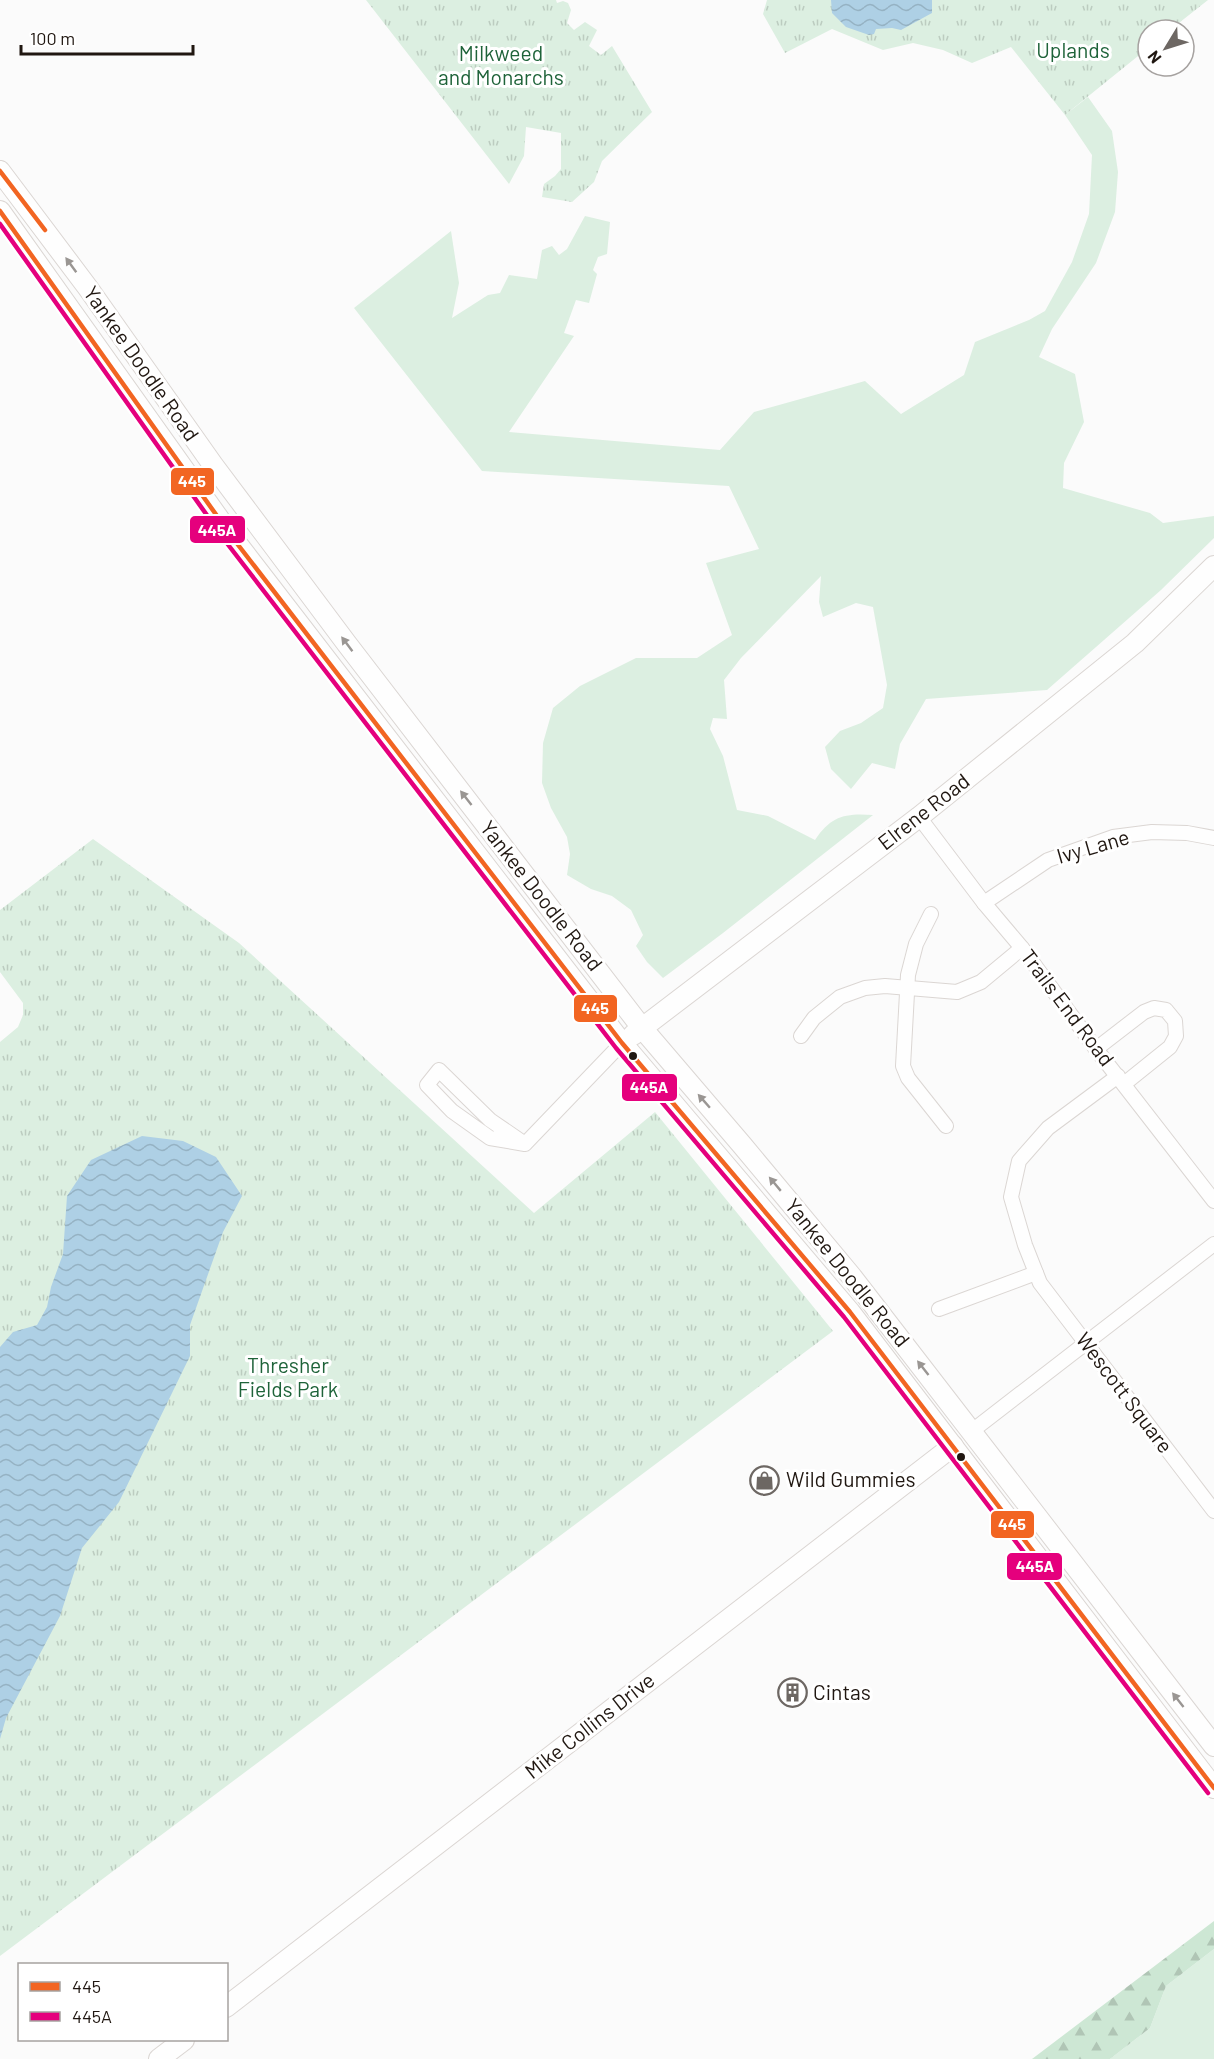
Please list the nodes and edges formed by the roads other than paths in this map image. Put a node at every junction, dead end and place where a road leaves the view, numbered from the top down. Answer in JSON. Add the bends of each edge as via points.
{"nodes":[{"id":1,"x":0,"y":171,"type":"edge"},
{"id":2,"x":3,"y":215,"type":"edge"},
{"id":3,"x":155,"y":383,"type":"junction"},
{"id":4,"x":147,"y":417,"type":"junction"},
{"id":5,"x":1214,"y":566,"type":"edge"},
{"id":6,"x":296,"y":575,"type":"junction"},
{"id":7,"x":919,"y":817,"type":"junction"},
{"id":8,"x":1214,"y":838,"type":"edge"},
{"id":9,"x":984,"y":903,"type":"junction"},
{"id":10,"x":931,"y":914,"type":"dead end"},
{"id":11,"x":1022,"y":948,"type":"junction"},
{"id":12,"x":907,"y":988,"type":"junction"},
{"id":13,"x":642,"y":1028,"type":"junction"},
{"id":14,"x":801,"y":1036,"type":"dead end"},
{"id":15,"x":622,"y":1044,"type":"junction"},
{"id":16,"x":1096,"y":1049,"type":"junction"},
{"id":17,"x":1121,"y":1080,"type":"junction"},
{"id":18,"x":946,"y":1126,"type":"dead end"},
{"id":19,"x":525,"y":1144,"type":"junction"},
{"id":20,"x":1214,"y":1201,"type":"edge"},
{"id":21,"x":1214,"y":1244,"type":"edge"},
{"id":22,"x":1036,"y":1274,"type":"junction"},
{"id":23,"x":939,"y":1309,"type":"dead end"},
{"id":24,"x":850,"y":1312,"type":"junction"},
{"id":25,"x":1085,"y":1343,"type":"junction"},
{"id":26,"x":972,"y":1431,"type":"junction"},
{"id":27,"x":953,"y":1446,"type":"junction"},
{"id":28,"x":1214,"y":1511,"type":"edge"},
{"id":29,"x":1109,"y":1611,"type":"junction"},
{"id":30,"x":1214,"y":1746,"type":"edge"},
{"id":31,"x":1214,"y":1788,"type":"edge"},
{"id":32,"x":228,"y":2005,"type":"edge"},
{"id":33,"x":183,"y":2041,"type":"edge"},
{"id":34,"x":159,"y":2059,"type":"edge"}],
"edges":[{"from":3,"to":1,"type":"main road","name":"Yankee Doodle Road","one_way":true},
{"from":2,"to":3,"type":"main road","via":[[16,222],[136,381],[148,388]]},
{"from":2,"to":4,"type":"main road","name":"Yankee Doodle Road"},
{"from":3,"to":6,"type":"main road","name":"Yankee Doodle Road"},
{"from":4,"to":6,"type":"main road","via":[[158,416],[172,427],[286,576]]},
{"from":4,"to":15,"type":"main road","name":"Yankee Doodle Road","via":[[232,537]]},
{"from":5,"to":7,"type":"main road","name":"Elrene Road","via":[[1135,643]]},
{"from":13,"to":6,"type":"main road","name":"Yankee Doodle Road","one_way":true},
{"from":7,"to":9,"type":"street","name":"Trails End Road"},
{"from":7,"to":13,"type":"main road","name":"Elrene Road"},
{"from":8,"to":9,"type":"street","name":"Ivy Lane","via":[[1152,832],[1113,837],[1048,860]]},
{"from":9,"to":11,"type":"street","name":"Trails End Road"},
{"from":10,"to":12,"type":"street","via":[[916,944]]},
{"from":11,"to":12,"type":"street","via":[[981,982],[957,992]]},
{"from":11,"to":16,"type":"street","name":"Trails End Road"},
{"from":12,"to":14,"type":"street","via":[[865,988],[840,997],[814,1018]]},
{"from":12,"to":18,"type":"street","via":[[903,1066]]},
{"from":13,"to":15,"type":"main road","name":"Elrene Road"},
{"from":26,"to":13,"type":"main road","name":"Yankee Doodle Road","one_way":true,"via":[[852,1277]]},
{"from":15,"to":19,"type":"street"},
{"from":15,"to":24,"type":"main road","name":"Yankee Doodle Road"},
{"from":16,"to":17,"type":"street","name":"Trails End Road"},
{"from":16,"to":17,"type":"street","name":"Wescott Square","via":[[1144,1012],[1154,1008],[1166,1010],[1174,1021],[1176,1036],[1170,1047]]},
{"from":17,"to":20,"type":"street","name":"Trails End Road"},
{"from":17,"to":22,"type":"street","name":"Wescott Square","via":[[1048,1128],[1019,1161],[1011,1197]]},
{"from":19,"to":19,"type":"street","via":[[490,1120],[439,1070],[427,1085],[452,1110],[490,1138]]},
{"from":21,"to":25,"type":"street"},
{"from":22,"to":23,"type":"street"},
{"from":22,"to":25,"type":"street","name":"Wescott Square"},
{"from":24,"to":26,"type":"main road","via":[[887,1348],[950,1422]]},
{"from":24,"to":27,"type":"main road","name":"Yankee Doodle Road"},
{"from":25,"to":26,"type":"street"},
{"from":25,"to":28,"type":"street","name":"Wescott Square"},
{"from":26,"to":29,"type":"main road","name":"Yankee Doodle Road"},
{"from":27,"to":29,"type":"main road","via":[[980,1460],[1073,1576]]},
{"from":27,"to":31,"type":"main road","name":"Yankee Doodle Road"},
{"from":27,"to":32,"type":"main road","name":"Mike Collins Drive"},
{"from":30,"to":29,"type":"main road","name":"Yankee Doodle Road","one_way":true},
{"from":33,"to":34,"type":"main road"}]}
